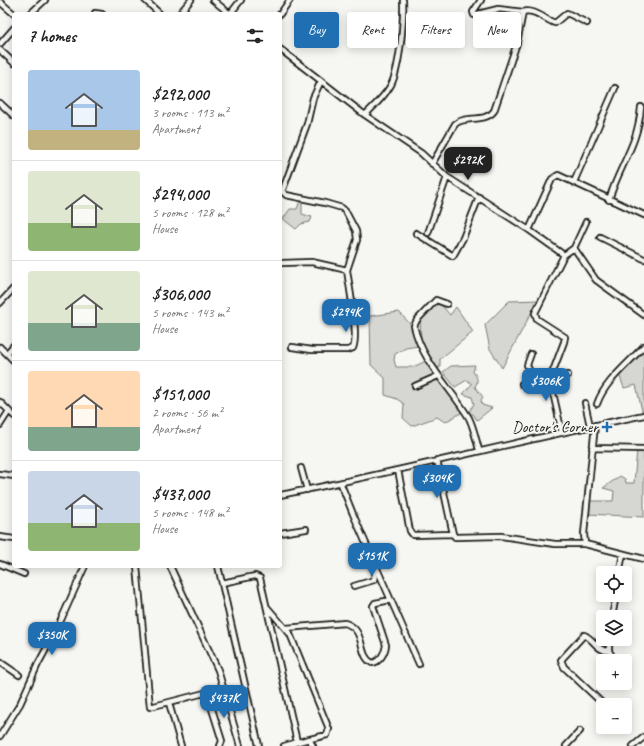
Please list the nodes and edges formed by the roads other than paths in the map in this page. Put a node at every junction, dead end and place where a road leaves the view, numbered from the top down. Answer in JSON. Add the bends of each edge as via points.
{"nodes":[{"id":1,"x":45,"y":0,"type":"edge"},
{"id":2,"x":145,"y":0,"type":"edge"},
{"id":3,"x":191,"y":0,"type":"edge"},
{"id":4,"x":240,"y":0,"type":"edge"},
{"id":5,"x":290,"y":0,"type":"edge"},
{"id":6,"x":403,"y":0,"type":"edge"},
{"id":7,"x":481,"y":0,"type":"edge"},
{"id":8,"x":216,"y":1,"type":"edge"},
{"id":9,"x":0,"y":2,"type":"edge"},
{"id":10,"x":12,"y":12,"type":"edge"},
{"id":11,"x":32,"y":12,"type":"edge"},
{"id":12,"x":158,"y":12,"type":"edge"},
{"id":13,"x":181,"y":12,"type":"edge"},
{"id":14,"x":228,"y":12,"type":"edge"},
{"id":15,"x":231,"y":12,"type":"edge"},
{"id":16,"x":281,"y":12,"type":"edge"},
{"id":17,"x":523,"y":12,"type":"junction"},
{"id":18,"x":587,"y":23,"type":"dead end"},
{"id":19,"x":12,"y":30,"type":"edge"},
{"id":20,"x":0,"y":44,"type":"edge"},
{"id":21,"x":0,"y":50,"type":"edge"},
{"id":22,"x":282,"y":51,"type":"edge"},
{"id":23,"x":12,"y":61,"type":"edge"},
{"id":24,"x":320,"y":81,"type":"junction"},
{"id":25,"x":615,"y":88,"type":"dead end"},
{"id":26,"x":0,"y":103,"type":"edge"},
{"id":27,"x":641,"y":107,"type":"dead end"},
{"id":28,"x":12,"y":114,"type":"edge"},
{"id":29,"x":365,"y":115,"type":"junction"},
{"id":30,"x":432,"y":164,"type":"junction"},
{"id":31,"x":446,"y":177,"type":"junction"},
{"id":32,"x":574,"y":182,"type":"junction"},
{"id":33,"x":282,"y":187,"type":"edge"},
{"id":34,"x":282,"y":191,"type":"edge"},
{"id":35,"x":479,"y":197,"type":"junction"},
{"id":36,"x":609,"y":200,"type":"junction"},
{"id":37,"x":644,"y":215,"type":"edge"},
{"id":38,"x":586,"y":222,"type":"dead end"},
{"id":39,"x":530,"y":230,"type":"junction"},
{"id":40,"x":416,"y":233,"type":"dead end"},
{"id":41,"x":428,"y":234,"type":"dead end"},
{"id":42,"x":600,"y":237,"type":"dead end"},
{"id":43,"x":574,"y":248,"type":"junction"},
{"id":44,"x":564,"y":255,"type":"junction"},
{"id":45,"x":644,"y":259,"type":"edge"},
{"id":46,"x":282,"y":263,"type":"dead end"},
{"id":47,"x":347,"y":270,"type":"junction"},
{"id":48,"x":12,"y":290,"type":"edge"},
{"id":49,"x":0,"y":303,"type":"edge"},
{"id":50,"x":447,"y":304,"type":"dead end"},
{"id":51,"x":644,"y":315,"type":"edge"},
{"id":52,"x":644,"y":346,"type":"edge"},
{"id":53,"x":0,"y":347,"type":"edge"},
{"id":54,"x":12,"y":347,"type":"edge"},
{"id":55,"x":292,"y":347,"type":"dead end"},
{"id":56,"x":7,"y":353,"type":"junction"},
{"id":57,"x":531,"y":354,"type":"dead end"},
{"id":58,"x":12,"y":359,"type":"edge"},
{"id":59,"x":568,"y":375,"type":"dead end"},
{"id":60,"x":438,"y":376,"type":"junction"},
{"id":61,"x":533,"y":379,"type":"junction"},
{"id":62,"x":550,"y":379,"type":"junction"},
{"id":63,"x":522,"y":384,"type":"dead end"},
{"id":64,"x":415,"y":386,"type":"dead end"},
{"id":65,"x":0,"y":402,"type":"edge"},
{"id":66,"x":585,"y":403,"type":"dead end"},
{"id":67,"x":597,"y":404,"type":"dead end"},
{"id":68,"x":9,"y":411,"type":"junction"},
{"id":69,"x":12,"y":414,"type":"edge"},
{"id":70,"x":644,"y":415,"type":"edge"},
{"id":71,"x":0,"y":425,"type":"edge"},
{"id":72,"x":592,"y":425,"type":"junction"},
{"id":73,"x":562,"y":433,"type":"junction"},
{"id":74,"x":592,"y":448,"type":"junction"},
{"id":75,"x":644,"y":449,"type":"edge"},
{"id":76,"x":479,"y":450,"type":"junction"},
{"id":77,"x":437,"y":460,"type":"junction"},
{"id":78,"x":301,"y":468,"type":"dead end"},
{"id":79,"x":398,"y":470,"type":"junction"},
{"id":80,"x":0,"y":474,"type":"edge"},
{"id":81,"x":12,"y":476,"type":"edge"},
{"id":82,"x":341,"y":484,"type":"junction"},
{"id":83,"x":306,"y":490,"type":"junction"},
{"id":84,"x":282,"y":495,"type":"edge"},
{"id":85,"x":306,"y":529,"type":"dead end"},
{"id":86,"x":282,"y":532,"type":"edge"},
{"id":87,"x":453,"y":534,"type":"junction"},
{"id":88,"x":0,"y":537,"type":"edge"},
{"id":89,"x":12,"y":539,"type":"edge"},
{"id":90,"x":584,"y":544,"type":"junction"},
{"id":91,"x":622,"y":554,"type":"junction"},
{"id":92,"x":644,"y":559,"type":"edge"},
{"id":93,"x":0,"y":564,"type":"edge"},
{"id":94,"x":376,"y":565,"type":"junction"},
{"id":95,"x":620,"y":566,"type":"edge"},
{"id":96,"x":84,"y":568,"type":"edge"},
{"id":97,"x":137,"y":568,"type":"edge"},
{"id":98,"x":171,"y":568,"type":"edge"},
{"id":99,"x":218,"y":568,"type":"edge"},
{"id":100,"x":24,"y":574,"type":"dead end"},
{"id":101,"x":222,"y":582,"type":"junction"},
{"id":102,"x":354,"y":586,"type":"dead end"},
{"id":103,"x":391,"y":600,"type":"junction"},
{"id":104,"x":266,"y":606,"type":"junction"},
{"id":105,"x":286,"y":628,"type":"junction"},
{"id":106,"x":609,"y":646,"type":"edge"},
{"id":107,"x":609,"y":651,"type":"junction"},
{"id":108,"x":611,"y":654,"type":"edge"},
{"id":109,"x":0,"y":662,"type":"edge"},
{"id":110,"x":419,"y":664,"type":"dead end"},
{"id":111,"x":19,"y":674,"type":"dead end"},
{"id":112,"x":224,"y":688,"type":"junction"},
{"id":113,"x":207,"y":693,"type":"junction"},
{"id":114,"x":597,"y":698,"type":"edge"},
{"id":115,"x":169,"y":703,"type":"junction"},
{"id":116,"x":580,"y":731,"type":"dead end"},
{"id":117,"x":0,"y":736,"type":"edge"},
{"id":118,"x":644,"y":738,"type":"edge"},
{"id":119,"x":310,"y":740,"type":"junction"},
{"id":120,"x":297,"y":742,"type":"junction"},
{"id":121,"x":181,"y":746,"type":"edge"},
{"id":122,"x":220,"y":746,"type":"edge"},
{"id":123,"x":240,"y":746,"type":"edge"},
{"id":124,"x":259,"y":746,"type":"edge"},
{"id":125,"x":284,"y":746,"type":"edge"},
{"id":126,"x":313,"y":746,"type":"edge"},
{"id":127,"x":566,"y":746,"type":"edge"},
{"id":128,"x":633,"y":746,"type":"edge"}],
"edges":[{"from":1,"to":11,"type":"street"},
{"from":2,"to":12,"type":"street"},
{"from":3,"to":13,"type":"street"},
{"from":4,"to":15,"type":"street"},
{"from":5,"to":16,"type":"street"},
{"from":6,"to":29,"type":"street","via":[[404,20],[394,78],[386,92]]},
{"from":7,"to":17,"type":"street","via":[[473,12],[474,15],[498,9]]},
{"from":8,"to":14,"type":"street"},
{"from":9,"to":10,"type":"street"},
{"from":17,"to":18,"type":"street","via":[[526,10],[556,23],[566,14],[570,14]]},
{"from":17,"to":30,"type":"street","via":[[494,111],[487,116],[459,120]]},
{"from":19,"to":20,"type":"street"},
{"from":21,"to":23,"type":"street"},
{"from":22,"to":24,"type":"street"},
{"from":24,"to":29,"type":"street"},
{"from":24,"to":33,"type":"street","via":[[307,124]]},
{"from":25,"to":32,"type":"street"},
{"from":26,"to":28,"type":"street"},
{"from":27,"to":36,"type":"street","via":[[640,125]]},
{"from":29,"to":30,"type":"street","via":[[421,153]]},
{"from":30,"to":31,"type":"street"},
{"from":31,"to":35,"type":"street"},
{"from":31,"to":41,"type":"street"},
{"from":32,"to":36,"type":"street"},
{"from":32,"to":39,"type":"street","via":[[558,175],[554,177]]},
{"from":34,"to":47,"type":"street","via":[[286,195],[335,206],[346,212],[356,231],[357,240]]},
{"from":35,"to":39,"type":"street"},
{"from":35,"to":40,"type":"street","via":[[453,256]]},
{"from":36,"to":37,"type":"street"},
{"from":38,"to":43,"type":"street"},
{"from":39,"to":44,"type":"street"},
{"from":42,"to":45,"type":"street"},
{"from":43,"to":44,"type":"street"},
{"from":43,"to":51,"type":"street","via":[[596,280]]},
{"from":44,"to":62,"type":"street","via":[[535,313],[537,319],[565,337]]},
{"from":46,"to":47,"type":"street","via":[[312,262]]},
{"from":47,"to":55,"type":"street","via":[[353,315],[353,348],[312,350]]},
{"from":48,"to":49,"type":"street"},
{"from":50,"to":60,"type":"street","via":[[435,301],[414,326]]},
{"from":52,"to":67,"type":"street","via":[[603,389]]},
{"from":53,"to":56,"type":"street"},
{"from":54,"to":56,"type":"street"},
{"from":56,"to":58,"type":"street"},
{"from":57,"to":61,"type":"street","via":[[527,365]]},
{"from":59,"to":62,"type":"street"},
{"from":60,"to":64,"type":"street"},
{"from":60,"to":76,"type":"street","via":[[469,418]]},
{"from":61,"to":62,"type":"street"},
{"from":61,"to":63,"type":"street"},
{"from":62,"to":73,"type":"street"},
{"from":65,"to":68,"type":"street"},
{"from":66,"to":72,"type":"street"},
{"from":68,"to":69,"type":"street"},
{"from":68,"to":71,"type":"street"},
{"from":70,"to":72,"type":"street"},
{"from":72,"to":73,"type":"street"},
{"from":72,"to":74,"type":"street"},
{"from":73,"to":76,"type":"street"},
{"from":74,"to":75,"type":"street"},
{"from":74,"to":90,"type":"street"},
{"from":76,"to":77,"type":"street"},
{"from":77,"to":79,"type":"street"},
{"from":77,"to":87,"type":"street"},
{"from":78,"to":83,"type":"street"},
{"from":79,"to":82,"type":"street"},
{"from":79,"to":87,"type":"street","via":[[411,533],[418,536]]},
{"from":80,"to":81,"type":"street"},
{"from":82,"to":83,"type":"street"},
{"from":82,"to":94,"type":"street"},
{"from":83,"to":84,"type":"street"},
{"from":85,"to":86,"type":"street"},
{"from":87,"to":90,"type":"street","via":[[455,537],[501,536],[555,544]]},
{"from":88,"to":89,"type":"street"},
{"from":90,"to":91,"type":"street"},
{"from":91,"to":92,"type":"street"},
{"from":91,"to":95,"type":"street"},
{"from":93,"to":100,"type":"street"},
{"from":94,"to":102,"type":"street","via":[[374,580]]},
{"from":94,"to":103,"type":"street"},
{"from":96,"to":117,"type":"street","via":[[20,704]]},
{"from":97,"to":115,"type":"street","via":[[149,705],[154,707]]},
{"from":98,"to":112,"type":"street"},
{"from":99,"to":101,"type":"street"},
{"from":101,"to":104,"type":"street","via":[[259,577]]},
{"from":101,"to":124,"type":"street"},
{"from":103,"to":105,"type":"street","via":[[375,603],[373,606],[386,645],[382,656],[376,662],[368,660],[358,631],[345,623]]},
{"from":103,"to":110,"type":"street"},
{"from":104,"to":105,"type":"street"},
{"from":104,"to":120,"type":"street"},
{"from":105,"to":119,"type":"street","via":[[329,729],[326,735]]},
{"from":106,"to":107,"type":"street"},
{"from":107,"to":108,"type":"street"},
{"from":107,"to":114,"type":"street","via":[[602,650],[584,635],[561,660]]},
{"from":109,"to":111,"type":"street"},
{"from":112,"to":113,"type":"street"},
{"from":112,"to":123,"type":"street"},
{"from":113,"to":115,"type":"street"},
{"from":113,"to":122,"type":"street","via":[[222,741]]},
{"from":115,"to":121,"type":"street"},
{"from":116,"to":127,"type":"street"},
{"from":118,"to":128,"type":"street"},
{"from":119,"to":120,"type":"street"},
{"from":119,"to":126,"type":"street"},
{"from":120,"to":125,"type":"street"}]}
